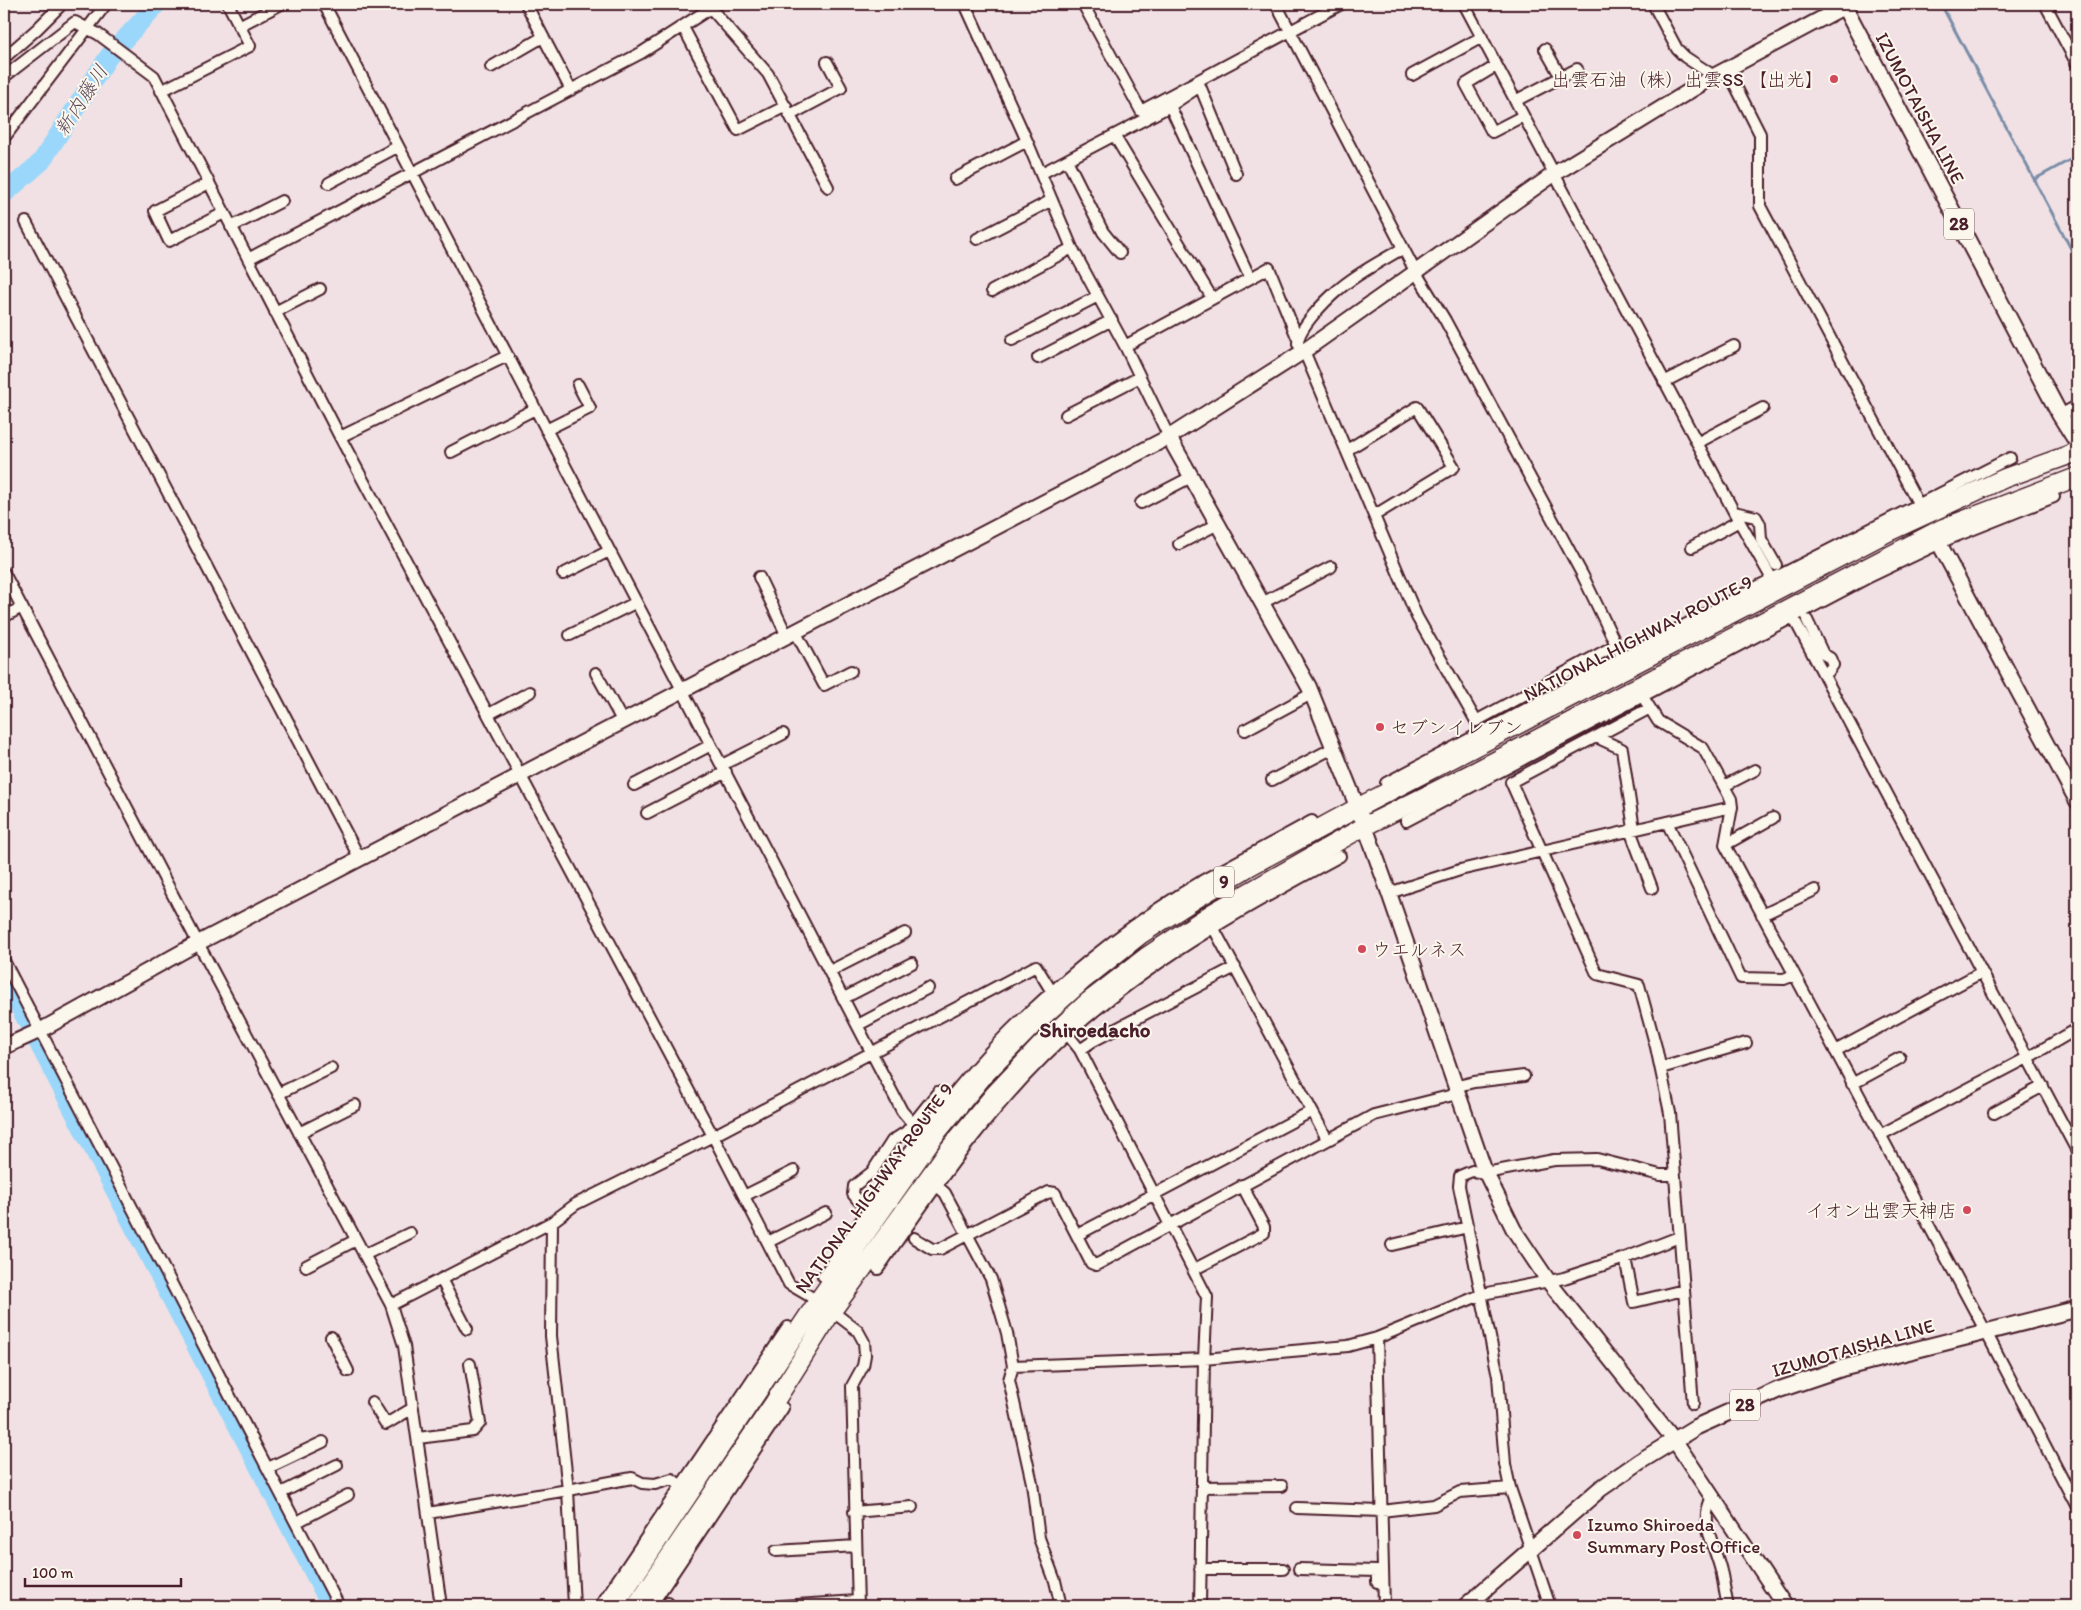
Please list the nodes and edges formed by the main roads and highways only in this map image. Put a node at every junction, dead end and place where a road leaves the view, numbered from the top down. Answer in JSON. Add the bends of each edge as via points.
{"nodes":[{"id":1,"x":1845,"y":5,"type":"edge"},
{"id":2,"x":2077,"y":442,"type":"edge"},
{"id":3,"x":2077,"y":452,"type":"edge"},
{"id":4,"x":2077,"y":477,"type":"edge"},
{"id":5,"x":2077,"y":1309,"type":"edge"},
{"id":6,"x":614,"y":1606,"type":"edge"},
{"id":7,"x":636,"y":1606,"type":"edge"},
{"id":8,"x":1466,"y":1606,"type":"edge"}],
"edges":[{"from":1,"to":2,"type":"main road","name":"IZUMOTAISHA LINE","number":"28"},
{"from":3,"to":6,"type":"highway","name":"NATIONAL HIGHWAY ROUTE 9","number":"9","via":[[2005,478],[1757,593],[1546,710],[1421,769],[1250,866],[1140,935],[1032,1026],[937,1132],[842,1258],[818,1301]]},
{"from":4,"to":7,"type":"highway","name":"NATIONAL HIGHWAY ROUTE 9","number":"9","via":[[2043,498],[1940,529],[1871,570],[1714,646],[1365,826],[1214,912],[1089,1001],[1042,1044],[950,1148],[832,1312],[779,1406]]},
{"from":5,"to":8,"type":"main road","name":"IZUMOTAISHA LINE","number":"28","via":[[1843,1368],[1778,1390],[1696,1427],[1638,1462],[1600,1490]]}]}
